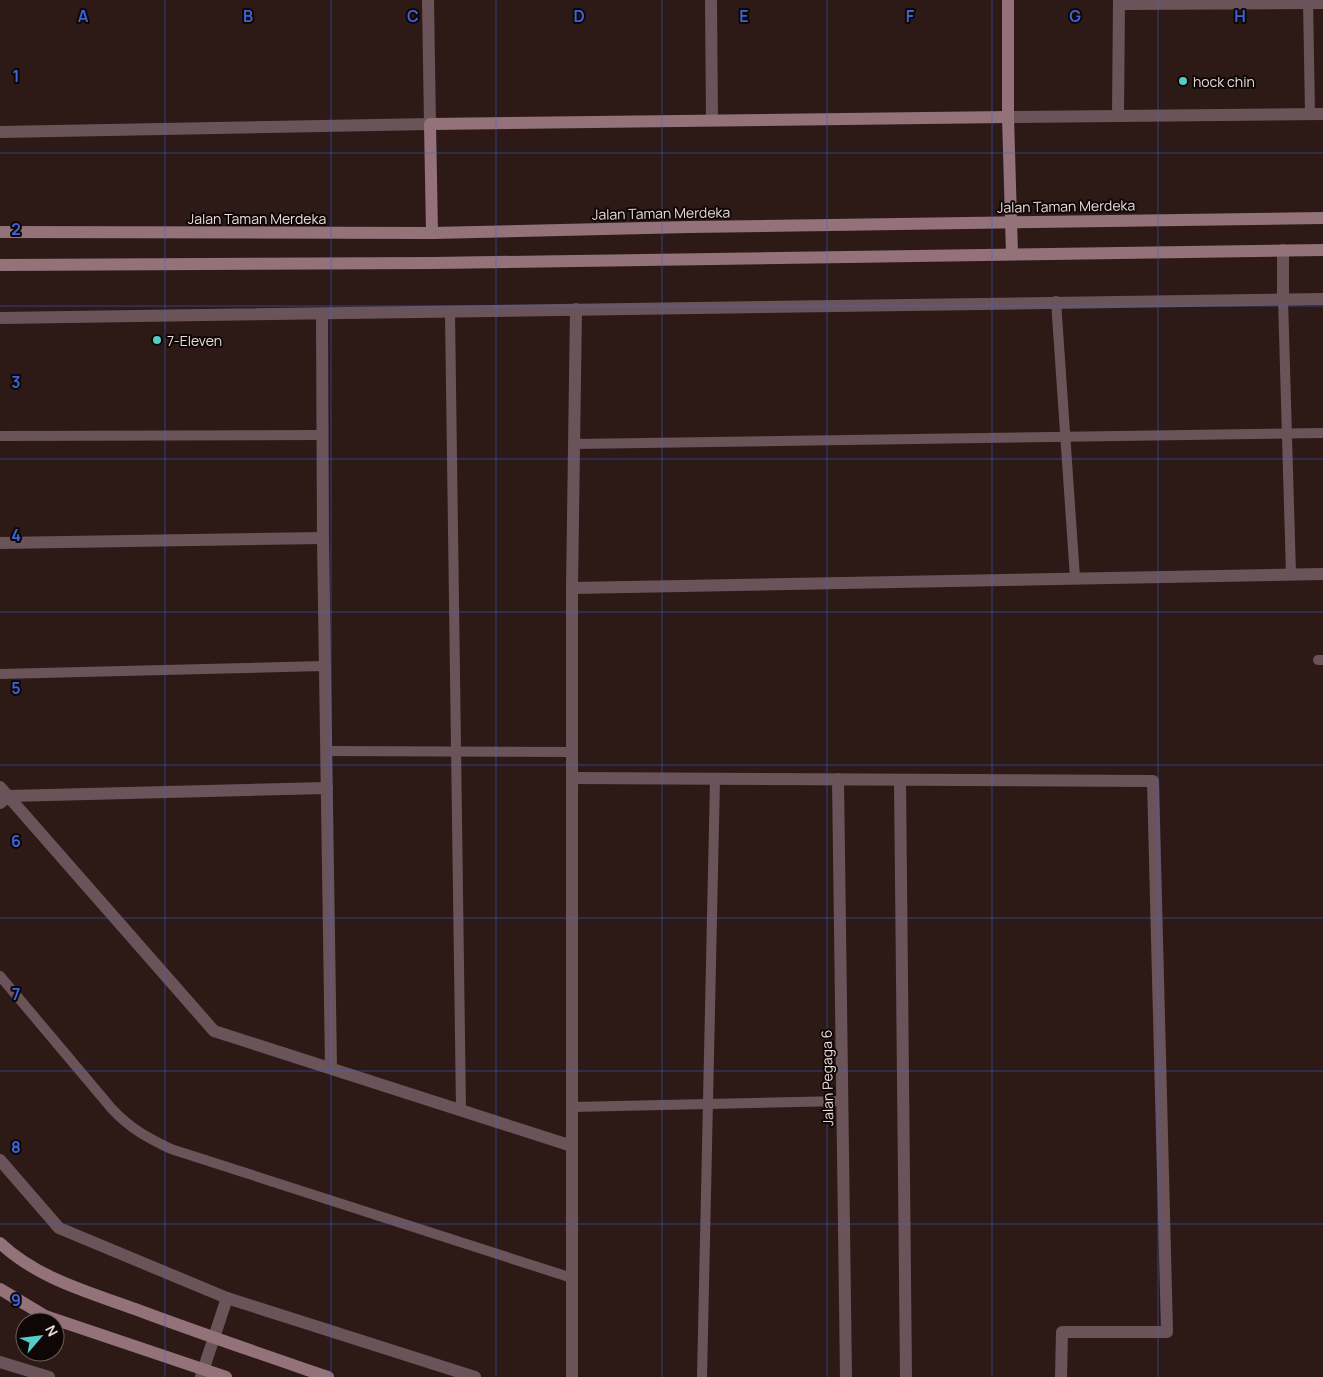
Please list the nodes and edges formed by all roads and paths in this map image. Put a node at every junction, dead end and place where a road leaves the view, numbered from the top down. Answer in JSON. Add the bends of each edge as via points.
{"nodes":[{"id":1,"x":428,"y":0,"type":"edge"},
{"id":2,"x":711,"y":0,"type":"edge"},
{"id":3,"x":1008,"y":0,"type":"edge"},
{"id":4,"x":1119,"y":2,"type":"edge"},
{"id":5,"x":1308,"y":2,"type":"edge"},
{"id":6,"x":1323,"y":4,"type":"edge"},
{"id":7,"x":1316,"y":114,"type":"edge"},
{"id":8,"x":1118,"y":116,"type":"junction"},
{"id":9,"x":1008,"y":117,"type":"junction"},
{"id":10,"x":712,"y":120,"type":"junction"},
{"id":11,"x":430,"y":124,"type":"junction"},
{"id":12,"x":0,"y":132,"type":"edge"},
{"id":13,"x":1323,"y":218,"type":"edge"},
{"id":14,"x":1010,"y":222,"type":"junction"},
{"id":15,"x":0,"y":232,"type":"edge"},
{"id":16,"x":432,"y":233,"type":"junction"},
{"id":17,"x":1283,"y":250,"type":"junction"},
{"id":18,"x":1323,"y":250,"type":"edge"},
{"id":19,"x":1012,"y":254,"type":"junction"},
{"id":20,"x":0,"y":265,"type":"edge"},
{"id":21,"x":1283,"y":299,"type":"junction"},
{"id":22,"x":1323,"y":299,"type":"edge"},
{"id":23,"x":1056,"y":301,"type":"junction"},
{"id":24,"x":576,"y":310,"type":"junction"},
{"id":25,"x":450,"y":312,"type":"junction"},
{"id":26,"x":322,"y":314,"type":"junction"},
{"id":27,"x":0,"y":318,"type":"edge"},
{"id":28,"x":1323,"y":433,"type":"edge"},
{"id":29,"x":322,"y":434,"type":"junction"},
{"id":30,"x":1287,"y":434,"type":"junction"},
{"id":31,"x":0,"y":436,"type":"edge"},
{"id":32,"x":1065,"y":437,"type":"junction"},
{"id":33,"x":574,"y":444,"type":"junction"},
{"id":34,"x":323,"y":538,"type":"junction"},
{"id":35,"x":0,"y":543,"type":"edge"},
{"id":36,"x":1291,"y":574,"type":"junction"},
{"id":37,"x":1323,"y":574,"type":"edge"},
{"id":38,"x":1075,"y":578,"type":"junction"},
{"id":39,"x":572,"y":588,"type":"junction"},
{"id":40,"x":324,"y":666,"type":"junction"},
{"id":41,"x":0,"y":674,"type":"edge"},
{"id":42,"x":326,"y":751,"type":"junction"},
{"id":43,"x":572,"y":752,"type":"junction"},
{"id":44,"x":455,"y":753,"type":"junction"},
{"id":45,"x":572,"y":778,"type":"junction"},
{"id":46,"x":715,"y":779,"type":"junction"},
{"id":47,"x":838,"y":780,"type":"junction"},
{"id":48,"x":900,"y":780,"type":"junction"},
{"id":49,"x":327,"y":788,"type":"junction"},
{"id":50,"x":3,"y":795,"type":"edge"},
{"id":51,"x":0,"y":976,"type":"edge"},
{"id":52,"x":331,"y":1068,"type":"junction"},
{"id":53,"x":842,"y":1100,"type":"junction"},
{"id":54,"x":708,"y":1103,"type":"junction"},
{"id":55,"x":572,"y":1107,"type":"junction"},
{"id":56,"x":461,"y":1110,"type":"junction"},
{"id":57,"x":572,"y":1146,"type":"junction"},
{"id":58,"x":0,"y":1160,"type":"edge"},
{"id":59,"x":0,"y":1242,"type":"edge"},
{"id":60,"x":572,"y":1278,"type":"junction"},
{"id":61,"x":0,"y":1289,"type":"edge"},
{"id":62,"x":228,"y":1298,"type":"junction"},
{"id":63,"x":215,"y":1339,"type":"junction"},
{"id":64,"x":0,"y":1362,"type":"edge"},
{"id":65,"x":203,"y":1373,"type":"edge"},
{"id":66,"x":49,"y":1377,"type":"edge"},
{"id":67,"x":226,"y":1377,"type":"edge"},
{"id":68,"x":328,"y":1377,"type":"edge"},
{"id":69,"x":475,"y":1377,"type":"edge"},
{"id":70,"x":572,"y":1377,"type":"edge"},
{"id":71,"x":702,"y":1377,"type":"edge"},
{"id":72,"x":846,"y":1377,"type":"edge"},
{"id":73,"x":906,"y":1377,"type":"edge"},
{"id":74,"x":1062,"y":1377,"type":"edge"}],
"edges":[{"from":1,"to":11,"type":"street"},
{"from":2,"to":10,"type":"street"},
{"from":3,"to":9,"type":"main road"},
{"from":4,"to":5,"type":"lane"},
{"from":4,"to":8,"type":"street"},
{"from":5,"to":6,"type":"lane"},
{"from":5,"to":7,"type":"lane"},
{"from":7,"to":8,"type":"street"},
{"from":8,"to":9,"type":"street"},
{"from":9,"to":10,"type":"main road"},
{"from":9,"to":14,"type":"main road"},
{"from":10,"to":11,"type":"main road"},
{"from":11,"to":12,"type":"street"},
{"from":11,"to":16,"type":"main road"},
{"from":13,"to":14,"type":"main road","name":"Jalan Taman Merdeka"},
{"from":14,"to":16,"type":"main road","name":"Jalan Taman Merdeka"},
{"from":14,"to":19,"type":"main road"},
{"from":15,"to":16,"type":"main road","name":"Jalan Taman Merdeka"},
{"from":17,"to":18,"type":"main road"},
{"from":17,"to":19,"type":"main road"},
{"from":17,"to":21,"type":"street"},
{"from":19,"to":20,"type":"main road","via":[[433,263]]},
{"from":21,"to":22,"type":"street"},
{"from":21,"to":23,"type":"street"},
{"from":21,"to":30,"type":"lane"},
{"from":23,"to":24,"type":"street"},
{"from":23,"to":32,"type":"lane"},
{"from":24,"to":25,"type":"street"},
{"from":24,"to":33,"type":"street"},
{"from":25,"to":26,"type":"street"},
{"from":25,"to":44,"type":"lane"},
{"from":26,"to":27,"type":"street"},
{"from":26,"to":29,"type":"street"},
{"from":28,"to":30,"type":"lane"},
{"from":29,"to":31,"type":"lane"},
{"from":29,"to":34,"type":"street"},
{"from":30,"to":32,"type":"lane"},
{"from":30,"to":36,"type":"lane"},
{"from":32,"to":33,"type":"lane"},
{"from":32,"to":38,"type":"lane"},
{"from":33,"to":39,"type":"street"},
{"from":34,"to":35,"type":"street"},
{"from":34,"to":40,"type":"street"},
{"from":36,"to":37,"type":"street"},
{"from":36,"to":38,"type":"street"},
{"from":38,"to":39,"type":"street"},
{"from":39,"to":43,"type":"street"},
{"from":40,"to":41,"type":"lane"},
{"from":40,"to":42,"type":"street"},
{"from":42,"to":44,"type":"lane"},
{"from":42,"to":49,"type":"street"},
{"from":43,"to":44,"type":"lane"},
{"from":43,"to":45,"type":"street"},
{"from":44,"to":56,"type":"lane"},
{"from":45,"to":46,"type":"street"},
{"from":45,"to":55,"type":"street"},
{"from":46,"to":47,"type":"street"},
{"from":46,"to":54,"type":"lane"},
{"from":47,"to":48,"type":"street"},
{"from":47,"to":53,"type":"street","name":"Jalan Pegaga 6"},
{"from":48,"to":73,"type":"street"},
{"from":48,"to":74,"type":"street","via":[[1153,780],[1167,1332],[1062,1332]]},
{"from":49,"to":50,"type":"street"},
{"from":49,"to":52,"type":"street"},
{"from":50,"to":52,"type":"street","via":[[214,1030]]},
{"from":51,"to":60,"type":"lane","via":[[112,1109],[130,1128],[148,1138],[172,1149]]},
{"from":52,"to":56,"type":"street"},
{"from":53,"to":54,"type":"lane"},
{"from":53,"to":72,"type":"street","name":"Jalan Pegaga 6"},
{"from":54,"to":55,"type":"lane"},
{"from":54,"to":71,"type":"lane"},
{"from":55,"to":57,"type":"street"},
{"from":56,"to":57,"type":"street"},
{"from":57,"to":60,"type":"street"},
{"from":58,"to":62,"type":"street","via":[[59,1228]]},
{"from":59,"to":63,"type":"main road","via":[[38,1272]]},
{"from":60,"to":70,"type":"street"},
{"from":61,"to":65,"type":"main road","via":[[45,1316]]},
{"from":62,"to":63,"type":"street"},
{"from":62,"to":69,"type":"street"},
{"from":63,"to":65,"type":"street"},
{"from":63,"to":68,"type":"main road"},
{"from":64,"to":66,"type":"street"},
{"from":65,"to":67,"type":"main road"}]}
